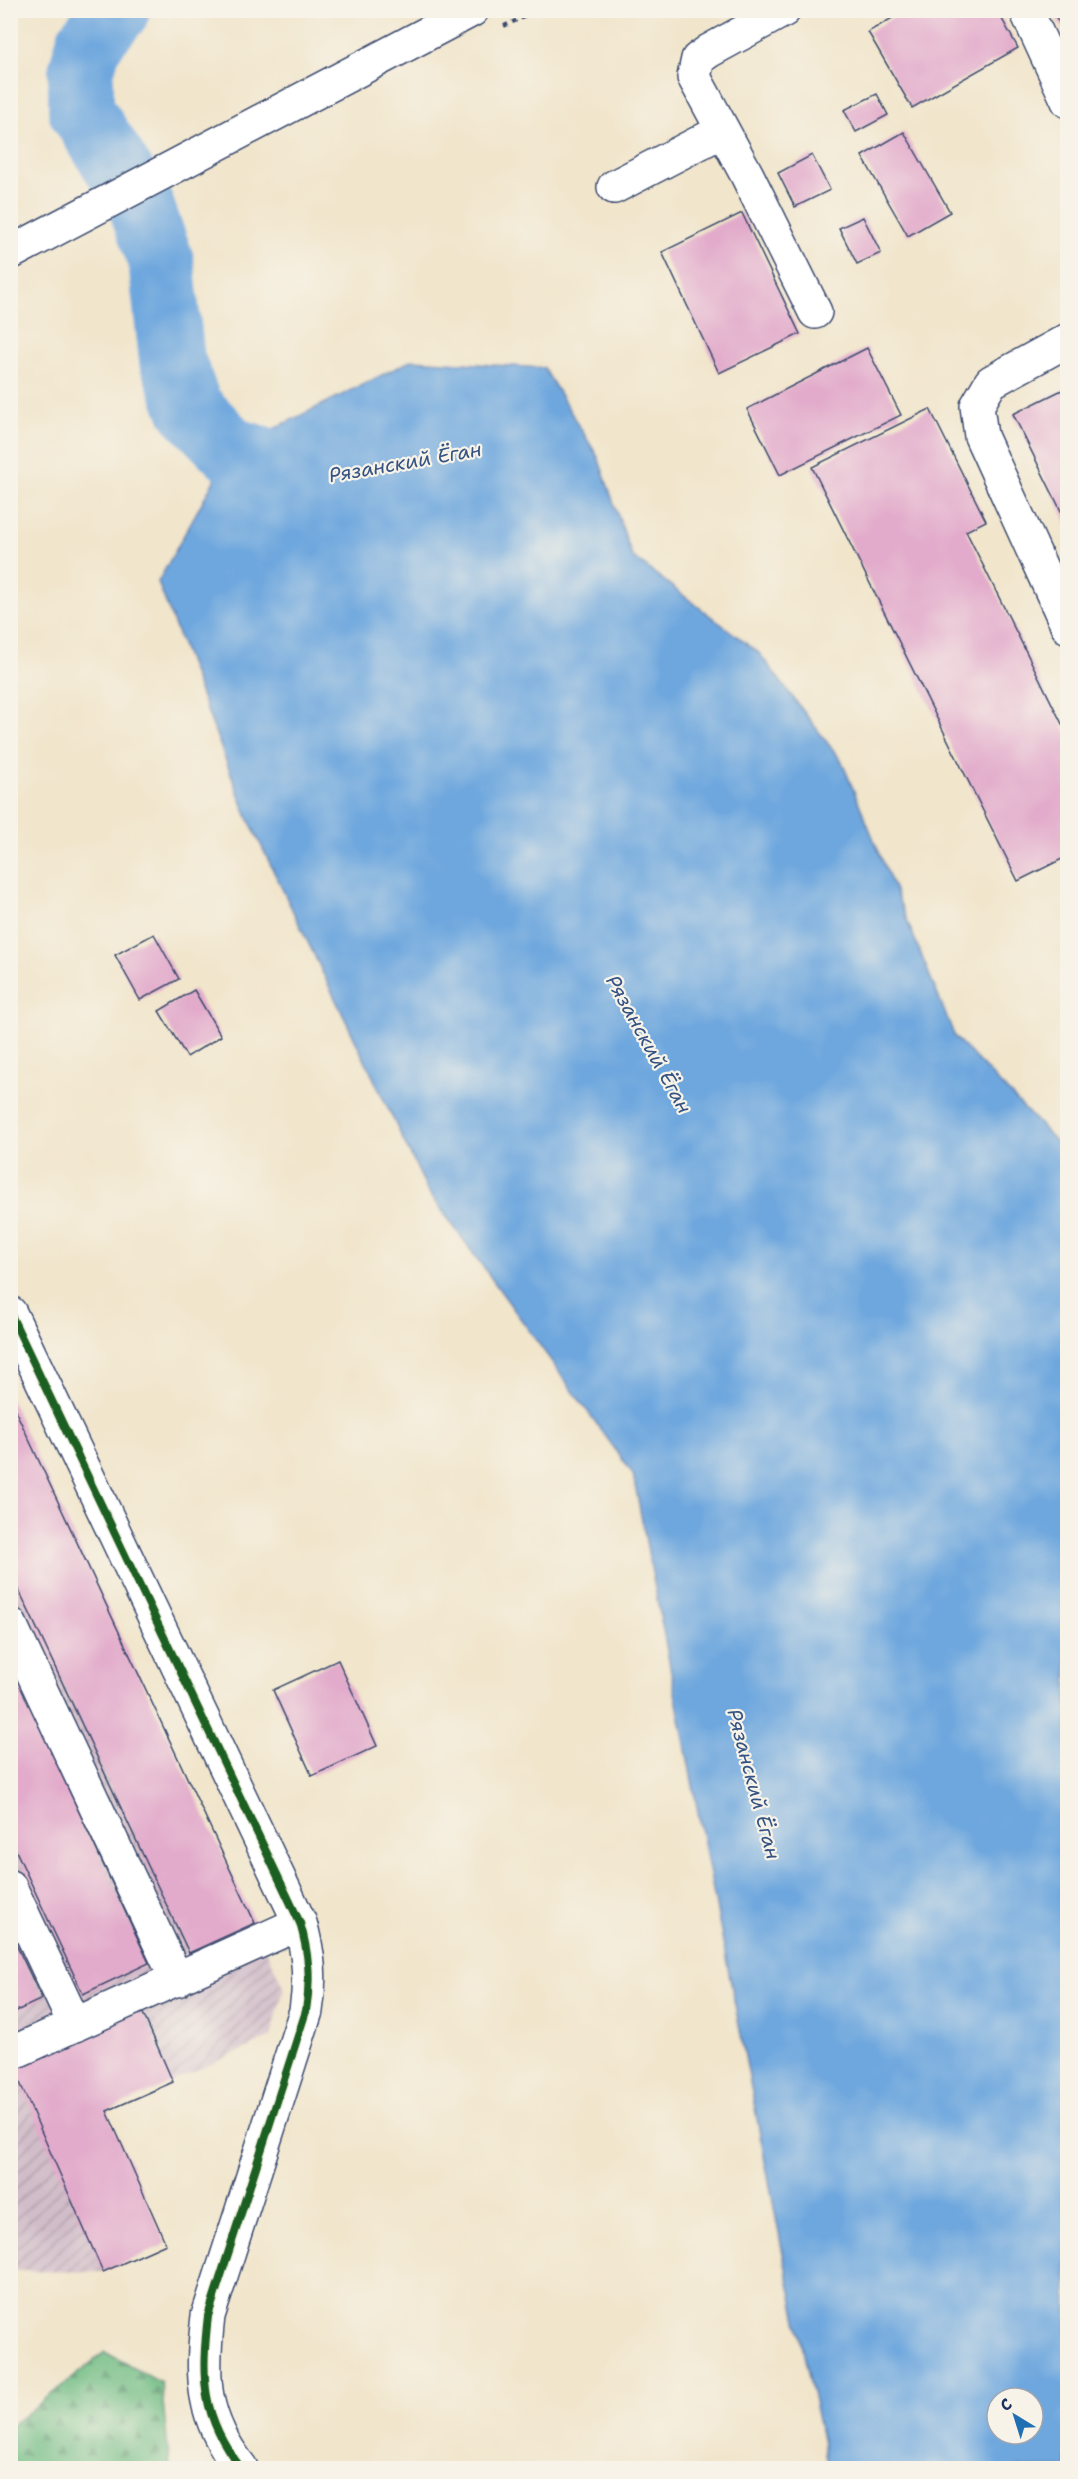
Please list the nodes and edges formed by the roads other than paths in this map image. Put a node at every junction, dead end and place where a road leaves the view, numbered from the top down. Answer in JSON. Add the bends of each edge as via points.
{"nodes":[{"id":1,"x":472,"y":10,"type":"edge"},
{"id":2,"x":784,"y":10,"type":"edge"},
{"id":3,"x":1026,"y":10,"type":"edge"},
{"id":4,"x":1068,"y":100,"type":"edge"},
{"id":5,"x":722,"y":131,"type":"junction"},
{"id":6,"x":614,"y":187,"type":"dead end"},
{"id":7,"x":10,"y":253,"type":"edge"},
{"id":8,"x":815,"y":312,"type":"dead end"},
{"id":9,"x":1068,"y":340,"type":"edge"},
{"id":10,"x":1068,"y":627,"type":"edge"},
{"id":11,"x":10,"y":1313,"type":"edge"},
{"id":12,"x":10,"y":1624,"type":"edge"},
{"id":13,"x":10,"y":1887,"type":"edge"},
{"id":14,"x":300,"y":1923,"type":"junction"},
{"id":15,"x":177,"y":1980,"type":"junction"},
{"id":16,"x":75,"y":2025,"type":"junction"},
{"id":17,"x":10,"y":2054,"type":"edge"},
{"id":18,"x":241,"y":2469,"type":"edge"}],
"edges":[{"from":1,"to":7,"type":"street"},
{"from":2,"to":5,"type":"street","via":[[698,59],[694,77]]},
{"from":3,"to":4,"type":"street"},
{"from":5,"to":6,"type":"street"},
{"from":5,"to":8,"type":"street"},
{"from":9,"to":10,"type":"street","via":[[991,382],[977,406],[981,436]]},
{"from":11,"to":14,"type":"street"},
{"from":12,"to":15,"type":"street"},
{"from":13,"to":16,"type":"street"},
{"from":14,"to":15,"type":"street"},
{"from":14,"to":18,"type":"street","via":[[308,1948],[311,1981],[306,2011],[221,2271],[208,2316],[202,2363],[206,2401],[221,2438]]},
{"from":15,"to":16,"type":"street"},
{"from":16,"to":17,"type":"street"}]}
